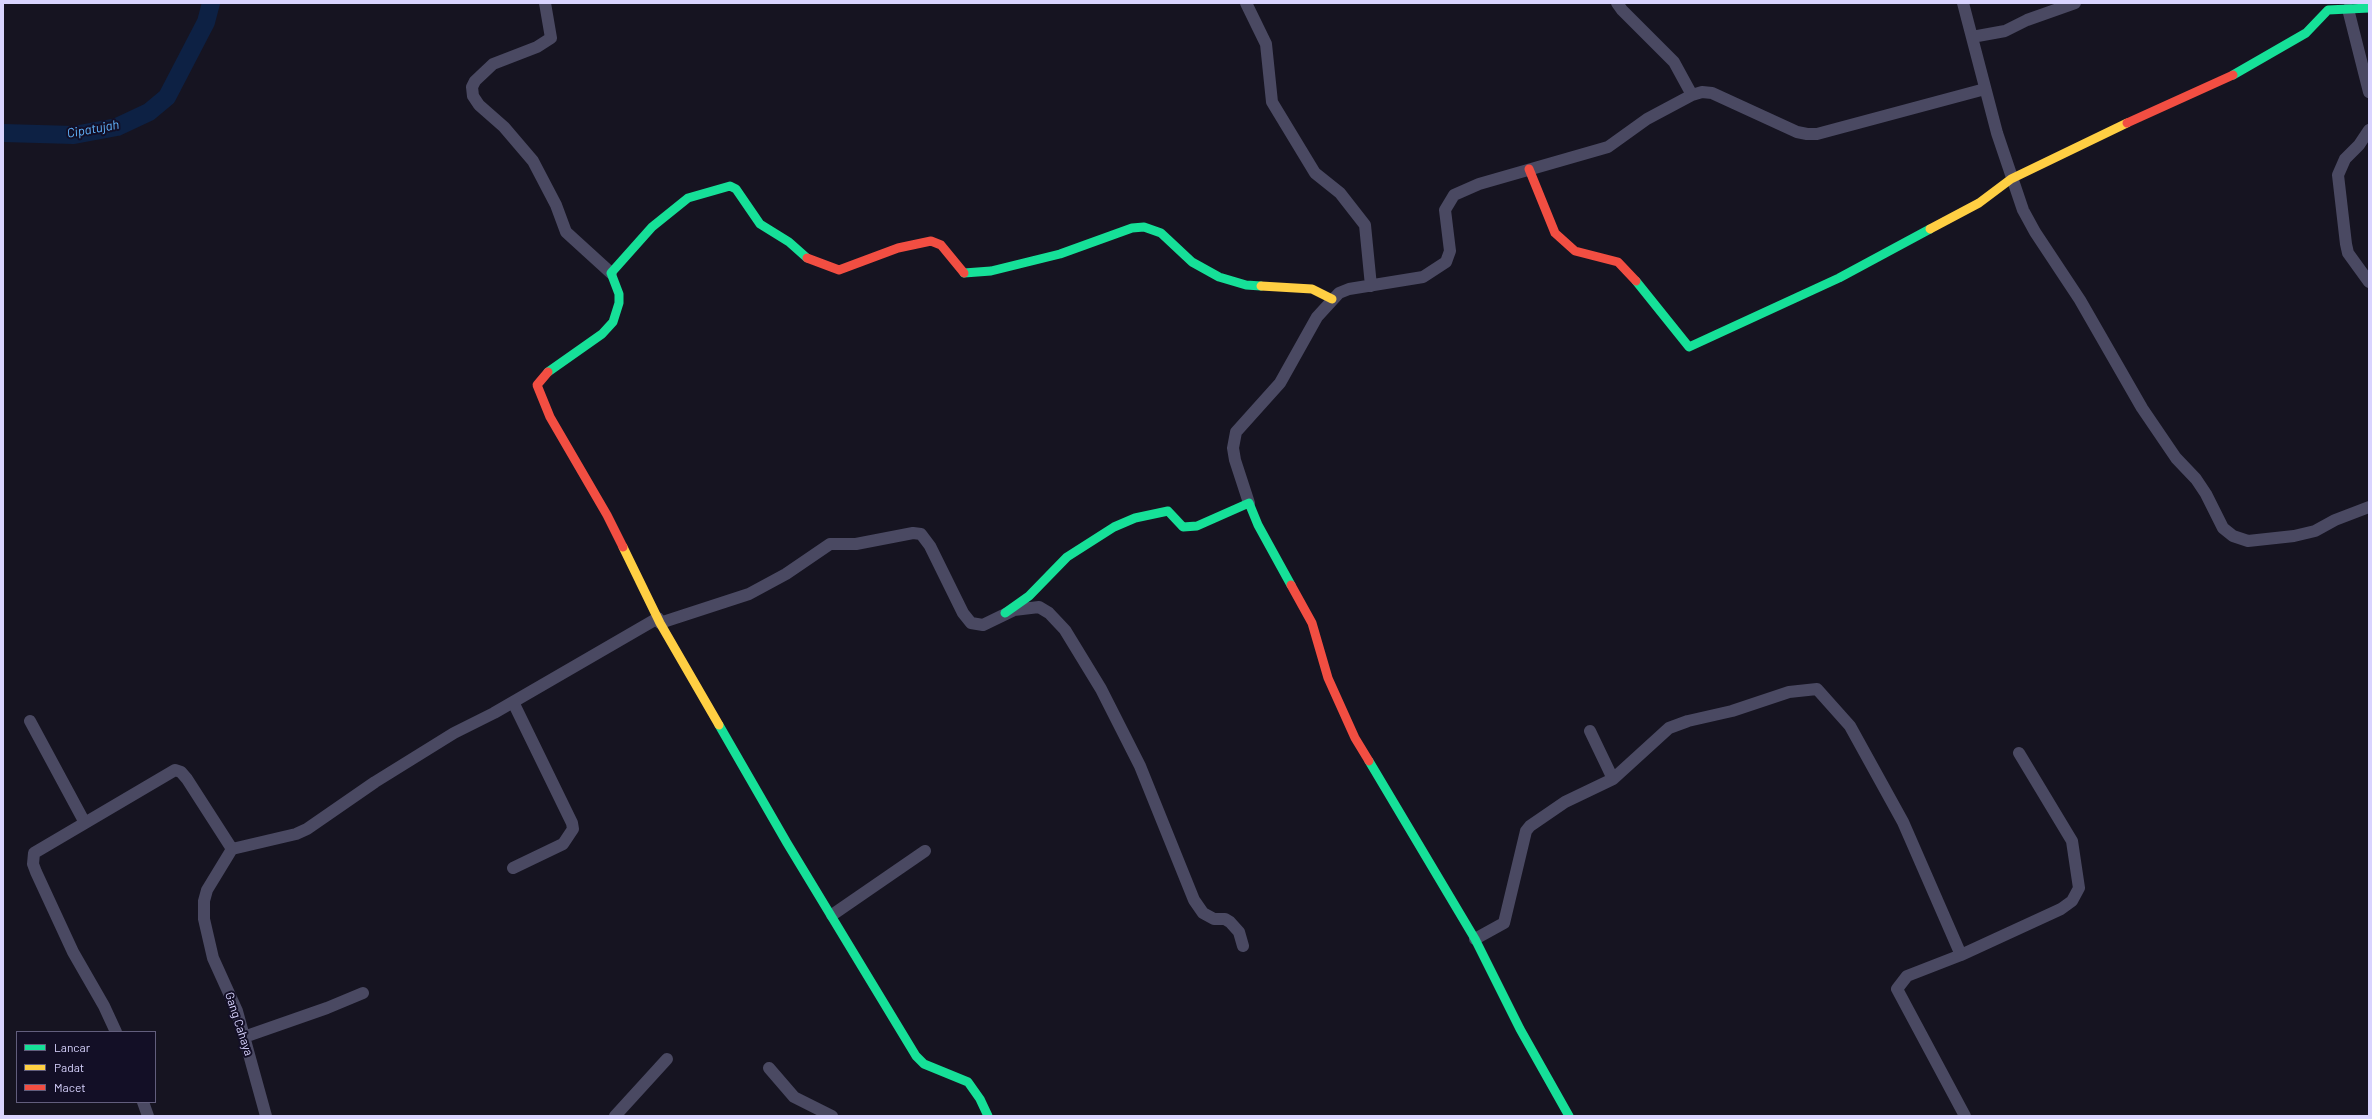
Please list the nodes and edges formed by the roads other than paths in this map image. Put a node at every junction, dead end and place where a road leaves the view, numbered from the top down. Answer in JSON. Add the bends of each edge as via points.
{"nodes":[{"id":1,"x":545,"y":3,"type":"edge"},
{"id":2,"x":1246,"y":3,"type":"edge"},
{"id":3,"x":1617,"y":3,"type":"edge"},
{"id":4,"x":1963,"y":3,"type":"edge"},
{"id":5,"x":2075,"y":3,"type":"edge"},
{"id":6,"x":2326,"y":6,"type":"edge"},
{"id":7,"x":2369,"y":8,"type":"edge"},
{"id":8,"x":2348,"y":9,"type":"junction"},
{"id":9,"x":1972,"y":37,"type":"junction"},
{"id":10,"x":1985,"y":89,"type":"junction"},
{"id":11,"x":2369,"y":92,"type":"edge"},
{"id":12,"x":1692,"y":95,"type":"junction"},
{"id":13,"x":2369,"y":130,"type":"edge"},
{"id":14,"x":1529,"y":169,"type":"junction"},
{"id":15,"x":2012,"y":179,"type":"junction"},
{"id":16,"x":611,"y":273,"type":"junction"},
{"id":17,"x":2369,"y":282,"type":"edge"},
{"id":18,"x":1371,"y":286,"type":"junction"},
{"id":19,"x":1332,"y":299,"type":"junction"},
{"id":20,"x":1249,"y":503,"type":"junction"},
{"id":21,"x":2369,"y":507,"type":"edge"},
{"id":22,"x":1005,"y":613,"type":"junction"},
{"id":23,"x":659,"y":621,"type":"junction"},
{"id":24,"x":513,"y":702,"type":"junction"},
{"id":25,"x":30,"y":721,"type":"dead end"},
{"id":26,"x":1590,"y":731,"type":"dead end"},
{"id":27,"x":2019,"y":753,"type":"dead end"},
{"id":28,"x":1613,"y":779,"type":"junction"},
{"id":29,"x":85,"y":823,"type":"junction"},
{"id":30,"x":232,"y":849,"type":"junction"},
{"id":31,"x":925,"y":851,"type":"dead end"},
{"id":32,"x":513,"y":868,"type":"dead end"},
{"id":33,"x":832,"y":915,"type":"junction"},
{"id":34,"x":1475,"y":939,"type":"junction"},
{"id":35,"x":1243,"y":946,"type":"dead end"},
{"id":36,"x":1961,"y":955,"type":"junction"},
{"id":37,"x":363,"y":993,"type":"dead end"},
{"id":38,"x":116,"y":1031,"type":"edge"},
{"id":39,"x":244,"y":1037,"type":"junction"},
{"id":40,"x":667,"y":1058,"type":"dead end"},
{"id":41,"x":769,"y":1068,"type":"dead end"},
{"id":42,"x":143,"y":1103,"type":"edge"},
{"id":43,"x":148,"y":1116,"type":"edge"},
{"id":44,"x":266,"y":1116,"type":"edge"},
{"id":45,"x":615,"y":1116,"type":"edge"},
{"id":46,"x":832,"y":1116,"type":"edge"},
{"id":47,"x":988,"y":1116,"type":"edge"},
{"id":48,"x":1570,"y":1116,"type":"edge"},
{"id":49,"x":1965,"y":1116,"type":"edge"}],
"edges":[{"from":1,"to":16,"type":"street","via":[[551,38],[537,47],[493,64],[475,81],[472,87],[473,96],[479,106],[504,127],[533,161],[556,205],[566,232]]},
{"from":2,"to":18,"type":"street","via":[[1266,44],[1272,102],[1315,173],[1340,193],[1365,225]]},
{"from":3,"to":12,"type":"street","via":[[1674,62]]},
{"from":4,"to":9,"type":"street"},
{"from":5,"to":9,"type":"street","via":[[2027,20],[2005,31]]},
{"from":6,"to":8,"type":"street"},
{"from":6,"to":15,"type":"street","via":[[2306,33],[2236,74],[2131,121]]},
{"from":7,"to":8,"type":"street"},
{"from":8,"to":11,"type":"street"},
{"from":9,"to":10,"type":"street"},
{"from":10,"to":12,"type":"street","via":[[1817,134],[1797,132],[1712,93]]},
{"from":10,"to":15,"type":"street"},
{"from":12,"to":14,"type":"street","via":[[1608,146]]},
{"from":13,"to":17,"type":"street","via":[[2359,145],[2345,158],[2338,175],[2348,253]]},
{"from":14,"to":15,"type":"street","via":[[1555,233],[1575,251],[1618,262],[1650,297],[1689,347],[1845,275],[1979,203]]},
{"from":14,"to":18,"type":"street","via":[[1479,184],[1451,199],[1445,210],[1450,256],[1441,267],[1418,278]]},
{"from":15,"to":21,"type":"street","via":[[2023,210],[2035,232],[2080,300],[2134,395],[2167,446],[2196,479],[2223,528],[2248,541],[2294,536],[2315,531]]},
{"from":16,"to":19,"type":"street","via":[[652,227],[678,204],[702,193],[730,186],[736,189],[760,224],[789,242],[807,258],[839,270],[898,248],[931,241],[941,245],[949,253],[963,273],[990,272],[1060,254],[1132,228],[1144,227],[1161,233],[1192,262],[1219,277],[1246,285],[1312,288]]},
{"from":16,"to":23,"type":"street","via":[[619,294],[613,322],[602,334],[548,372],[539,381],[538,390],[607,515]]},
{"from":18,"to":19,"type":"street","via":[[1344,290]]},
{"from":19,"to":20,"type":"street","via":[[1280,383],[1236,432],[1233,448],[1235,460]]},
{"from":20,"to":22,"type":"street","via":[[1197,526],[1183,527],[1168,511],[1135,518],[1121,524],[1067,557],[1029,596]]},
{"from":20,"to":34,"type":"street","via":[[1258,525],[1312,623],[1331,685],[1355,738]]},
{"from":22,"to":23,"type":"street","via":[[983,625],[971,623],[958,604],[925,537],[916,533],[868,542],[830,544],[786,574],[748,594]]},
{"from":22,"to":35,"type":"street","via":[[1039,607],[1049,613],[1065,630],[1101,689],[1140,766],[1194,900],[1203,913],[1214,919],[1225,919],[1230,922],[1239,932]]},
{"from":23,"to":24,"type":"street"},
{"from":23,"to":33,"type":"street","via":[[787,843]]},
{"from":24,"to":30,"type":"street","via":[[408,761],[307,829]]},
{"from":24,"to":32,"type":"street","via":[[573,829],[563,844]]},
{"from":25,"to":29,"type":"street"},
{"from":26,"to":28,"type":"street"},
{"from":27,"to":36,"type":"street","via":[[2072,841],[2079,888],[2072,901],[2061,909]]},
{"from":28,"to":34,"type":"street","via":[[1565,802],[1528,827],[1504,923]]},
{"from":28,"to":36,"type":"street","via":[[1669,728],[1688,720],[1732,711],[1789,692],[1817,689],[1850,726],[1903,822]]},
{"from":29,"to":30,"type":"street","via":[[170,772],[178,770],[212,814]]},
{"from":29,"to":38,"type":"street","via":[[36,852],[33,856],[34,864],[73,952]]},
{"from":30,"to":39,"type":"street","name":"Gang Cahaya","via":[[207,890],[203,910],[206,935],[213,958],[233,999]]},
{"from":31,"to":33,"type":"street"},
{"from":33,"to":47,"type":"street","via":[[916,1056],[924,1064],[968,1082]]},
{"from":34,"to":48,"type":"street","via":[[1520,1029]]},
{"from":36,"to":49,"type":"street","via":[[1907,976],[1897,989]]},
{"from":37,"to":39,"type":"street"},
{"from":39,"to":44,"type":"street","name":"Gang Cahaya"},
{"from":40,"to":45,"type":"street"},
{"from":41,"to":46,"type":"street","via":[[794,1097]]},
{"from":42,"to":43,"type":"street"}]}
